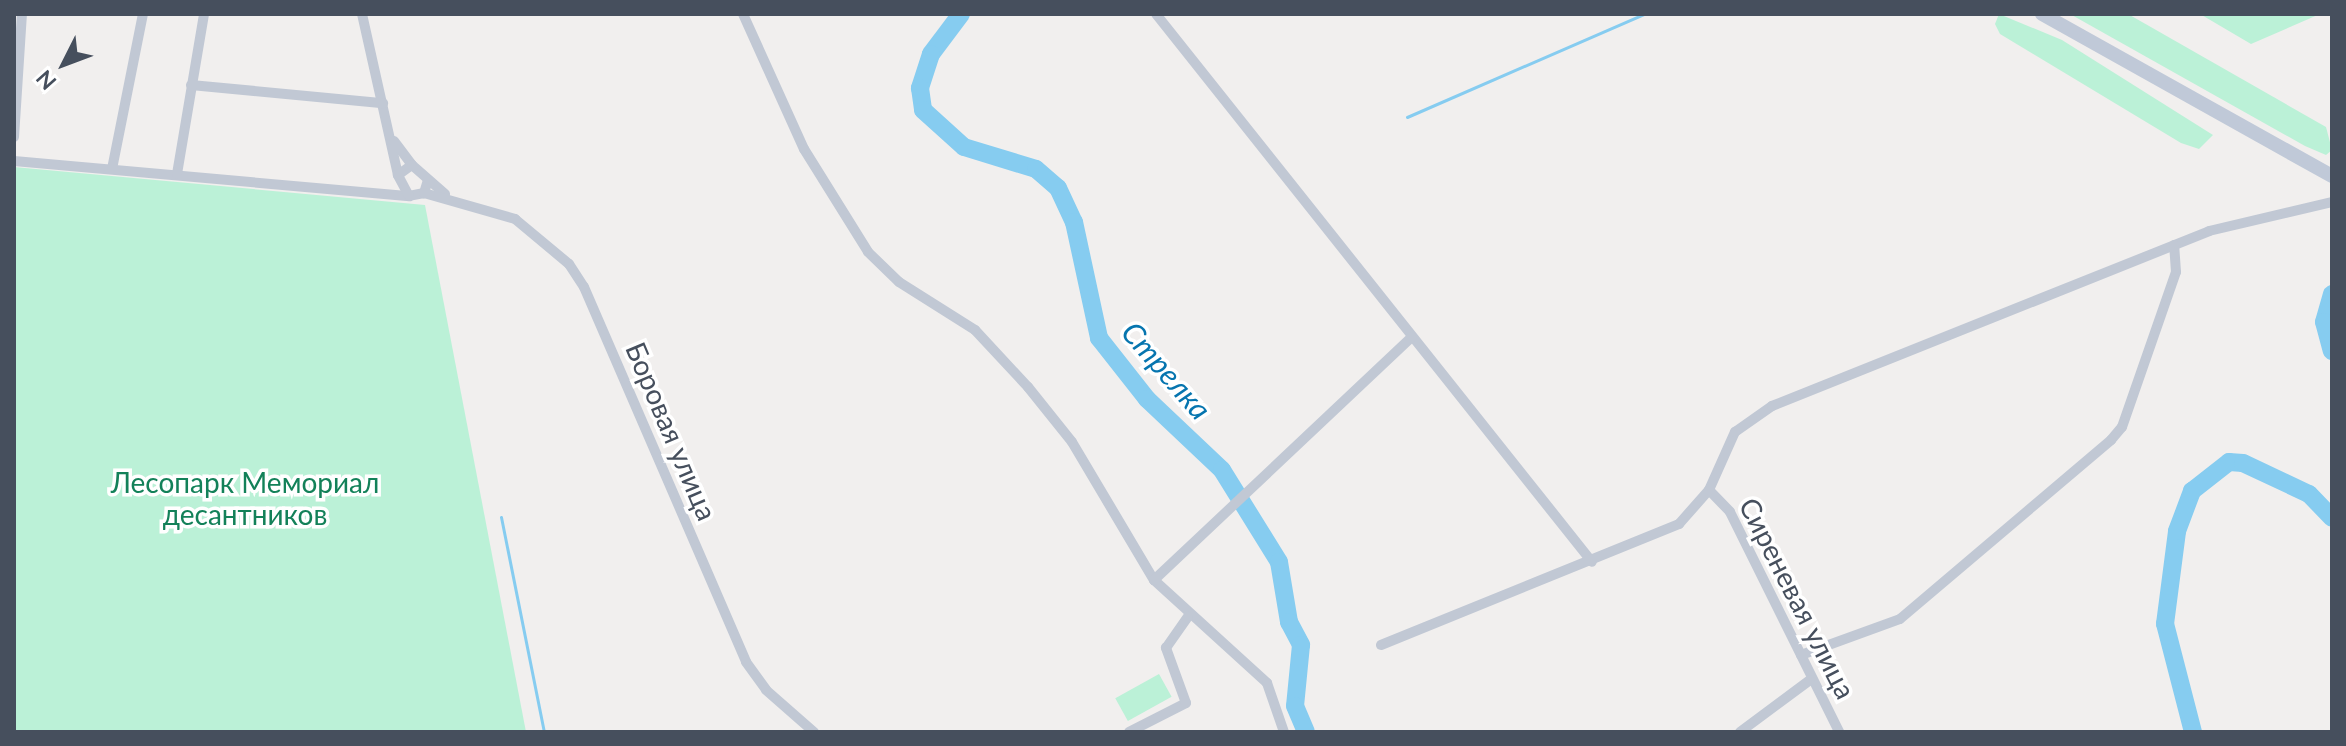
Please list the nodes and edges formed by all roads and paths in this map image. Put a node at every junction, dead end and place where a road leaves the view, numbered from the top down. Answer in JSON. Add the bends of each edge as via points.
{"nodes":[{"id":1,"x":22,"y":14,"type":"edge"},
{"id":2,"x":143,"y":14,"type":"edge"},
{"id":3,"x":204,"y":14,"type":"edge"},
{"id":4,"x":362,"y":14,"type":"edge"},
{"id":5,"x":743,"y":14,"type":"edge"},
{"id":6,"x":1156,"y":14,"type":"edge"},
{"id":7,"x":2042,"y":14,"type":"edge"},
{"id":8,"x":191,"y":85,"type":"junction"},
{"id":9,"x":383,"y":103,"type":"junction"},
{"id":10,"x":14,"y":137,"type":"edge"},
{"id":11,"x":393,"y":139,"type":"junction"},
{"id":12,"x":14,"y":161,"type":"edge"},
{"id":13,"x":412,"y":165,"type":"junction"},
{"id":14,"x":112,"y":169,"type":"junction"},
{"id":15,"x":177,"y":174,"type":"junction"},
{"id":16,"x":2332,"y":176,"type":"edge"},
{"id":17,"x":398,"y":178,"type":"junction"},
{"id":18,"x":428,"y":180,"type":"junction"},
{"id":19,"x":424,"y":193,"type":"junction"},
{"id":20,"x":393,"y":194,"type":"junction"},
{"id":21,"x":445,"y":194,"type":"junction"},
{"id":22,"x":409,"y":196,"type":"junction"},
{"id":23,"x":2332,"y":202,"type":"edge"},
{"id":24,"x":2174,"y":245,"type":"junction"},
{"id":25,"x":1412,"y":337,"type":"junction"},
{"id":26,"x":1709,"y":490,"type":"junction"},
{"id":27,"x":1592,"y":562,"type":"junction"},
{"id":28,"x":1154,"y":580,"type":"junction"},
{"id":29,"x":1188,"y":617,"type":"junction"},
{"id":30,"x":1381,"y":645,"type":"dead end"},
{"id":31,"x":1801,"y":655,"type":"junction"},
{"id":32,"x":1810,"y":680,"type":"junction"},
{"id":33,"x":814,"y":732,"type":"edge"},
{"id":34,"x":1129,"y":732,"type":"edge"},
{"id":35,"x":1284,"y":732,"type":"edge"},
{"id":36,"x":1740,"y":732,"type":"edge"},
{"id":37,"x":1839,"y":732,"type":"edge"}],
"edges":[{"from":1,"to":10,"type":"street"},
{"from":2,"to":14,"type":"street"},
{"from":3,"to":8,"type":"street"},
{"from":4,"to":9,"type":"street"},
{"from":5,"to":28,"type":"street","via":[[777,97],[853,232],[883,269],[959,317],[1028,387],[1072,442]]},
{"from":6,"to":25,"type":"street"},
{"from":7,"to":16,"type":"main road"},
{"from":8,"to":9,"type":"street"},
{"from":8,"to":15,"type":"street"},
{"from":9,"to":11,"type":"street"},
{"from":11,"to":13,"type":"street","name":"Боровая улица"},
{"from":11,"to":17,"type":"street"},
{"from":12,"to":14,"type":"street"},
{"from":13,"to":17,"type":"street"},
{"from":13,"to":18,"type":"street","name":"Боровая улица"},
{"from":14,"to":15,"type":"street"},
{"from":15,"to":20,"type":"street"},
{"from":17,"to":20,"type":"street"},
{"from":17,"to":22,"type":"street"},
{"from":18,"to":19,"type":"street"},
{"from":18,"to":21,"type":"street","name":"Боровая улица"},
{"from":19,"to":21,"type":"street","name":"Боровая улица"},
{"from":19,"to":22,"type":"street","name":"Боровая улица"},
{"from":20,"to":22,"type":"street"},
{"from":21,"to":33,"type":"street","name":"Боровая улица","via":[[515,219],[576,275],[752,674]]},
{"from":23,"to":24,"type":"street","via":[[2255,216]]},
{"from":24,"to":26,"type":"street","via":[[1751,417],[1724,449]]},
{"from":24,"to":31,"type":"street","via":[[2176,272],[2122,427],[2111,440],[1900,619]]},
{"from":25,"to":27,"type":"street"},
{"from":25,"to":28,"type":"street"},
{"from":26,"to":27,"type":"street","via":[[1679,524]]},
{"from":26,"to":31,"type":"street","name":"Сиреневая улица","via":[[1730,512]]},
{"from":27,"to":30,"type":"street"},
{"from":28,"to":29,"type":"street"},
{"from":29,"to":34,"type":"street","via":[[1166,648],[1186,703]]},
{"from":29,"to":35,"type":"street","via":[[1262,676]]},
{"from":31,"to":32,"type":"street","name":"Сиреневая улица"},
{"from":32,"to":36,"type":"street"},
{"from":32,"to":37,"type":"street","name":"Сиреневая улица"}]}
